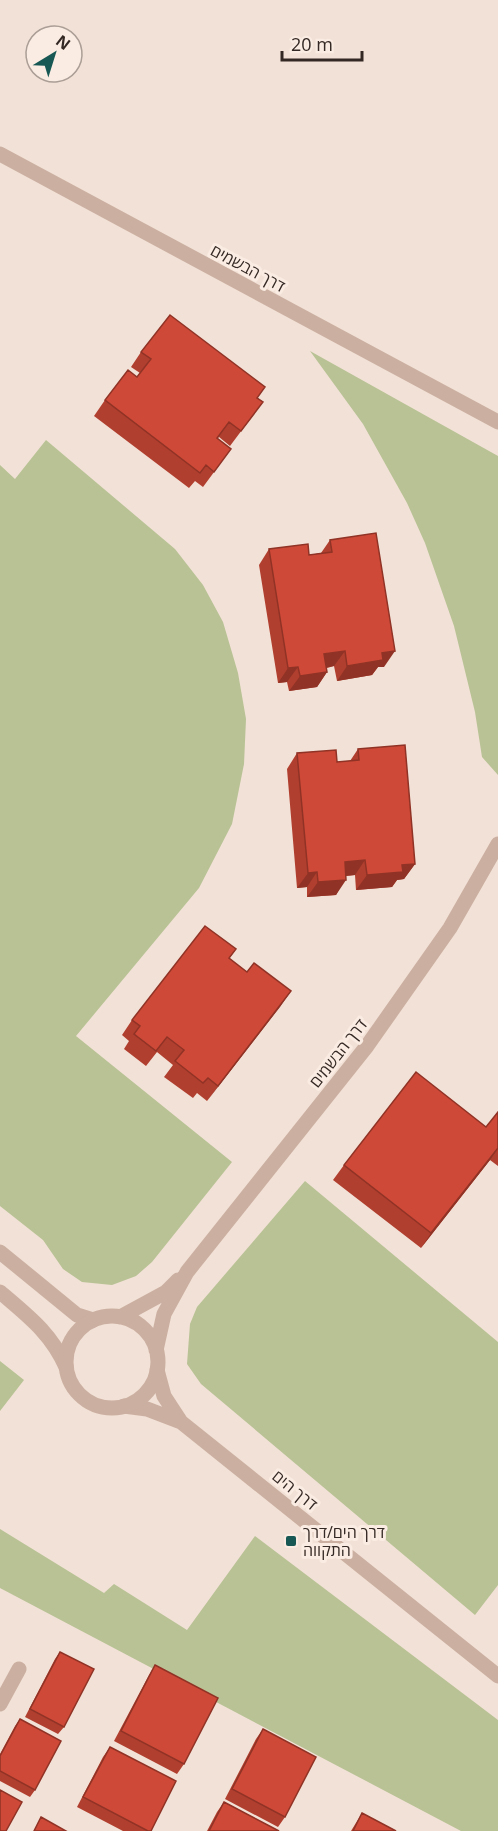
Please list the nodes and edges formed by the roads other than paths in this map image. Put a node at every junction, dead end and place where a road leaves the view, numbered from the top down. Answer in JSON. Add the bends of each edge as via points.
{"nodes":[{"id":1,"x":0,"y":154,"type":"edge"},
{"id":2,"x":498,"y":423,"type":"edge"},
{"id":3,"x":498,"y":844,"type":"edge"},
{"id":4,"x":0,"y":1252,"type":"edge"},
{"id":5,"x":187,"y":1272,"type":"junction"},
{"id":6,"x":0,"y":1292,"type":"edge"},
{"id":7,"x":120,"y":1317,"type":"junction"},
{"id":8,"x":93,"y":1320,"type":"junction"},
{"id":9,"x":156,"y":1350,"type":"junction"},
{"id":10,"x":66,"y":1367,"type":"junction"},
{"id":11,"x":157,"y":1370,"type":"junction"},
{"id":12,"x":124,"y":1406,"type":"junction"},
{"id":13,"x":181,"y":1422,"type":"junction"},
{"id":14,"x":19,"y":1669,"type":"dead end"},
{"id":15,"x":498,"y":1676,"type":"edge"},
{"id":16,"x":0,"y":1704,"type":"edge"}],
"edges":[{"from":1,"to":2,"type":"street","name":"דרך הבשמים"},
{"from":3,"to":5,"type":"street","name":"דרך הבשמים","via":[[450,928],[374,1037]]},
{"from":4,"to":8,"type":"street","via":[[77,1315]]},
{"from":5,"to":7,"type":"street","name":"דרך הבשמים","via":[[166,1292]]},
{"from":5,"to":9,"type":"street","name":"דרך הבשמים","via":[[164,1314]]},
{"from":6,"to":10,"type":"street","via":[[56,1344]]},
{"from":7,"to":8,"type":"street"},
{"from":7,"to":9,"type":"street","via":[[146,1331]]},
{"from":8,"to":10,"type":"street","via":[[72,1340]]},
{"from":9,"to":11,"type":"street"},
{"from":10,"to":12,"type":"street","via":[[74,1387],[90,1402],[104,1407]]},
{"from":11,"to":12,"type":"street","via":[[143,1395]]},
{"from":11,"to":13,"type":"street","name":"דרך הים","via":[[164,1396]]},
{"from":12,"to":13,"type":"street","name":"דרך הים","via":[[147,1409]]},
{"from":13,"to":15,"type":"street","name":"דרך הים"},
{"from":14,"to":16,"type":"street"}]}
